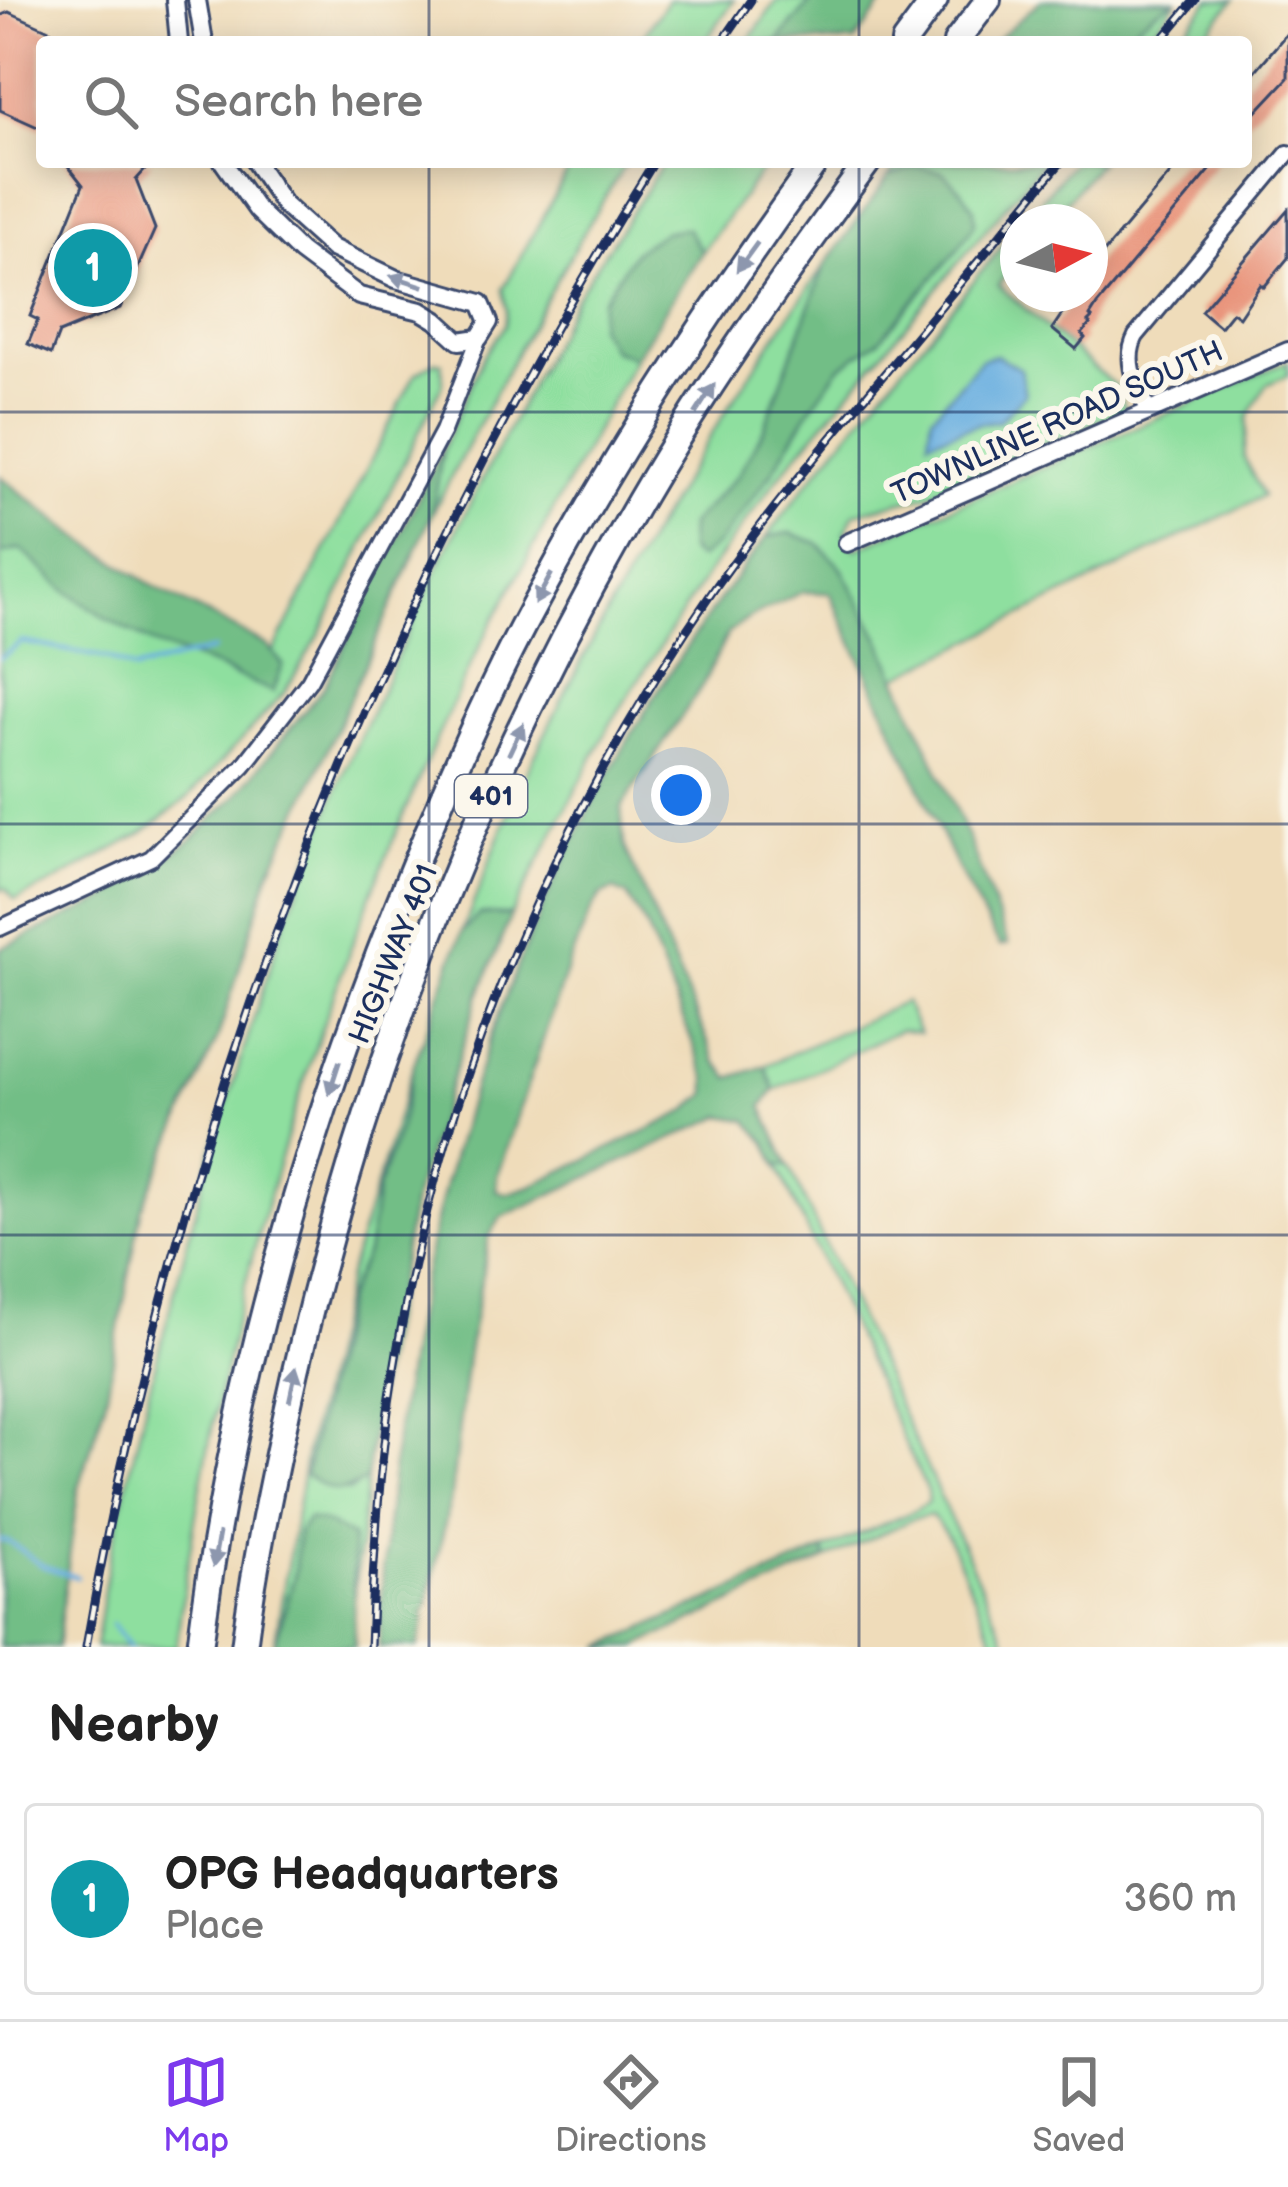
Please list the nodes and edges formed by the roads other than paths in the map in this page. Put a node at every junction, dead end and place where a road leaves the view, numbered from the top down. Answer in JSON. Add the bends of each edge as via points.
{"nodes":[{"id":1,"x":175,"y":0,"type":"edge"},
{"id":2,"x":197,"y":0,"type":"edge"},
{"id":3,"x":935,"y":0,"type":"edge"},
{"id":4,"x":988,"y":0,"type":"edge"},
{"id":5,"x":178,"y":36,"type":"edge"},
{"id":6,"x":203,"y":36,"type":"edge"},
{"id":7,"x":908,"y":36,"type":"edge"},
{"id":8,"x":961,"y":36,"type":"edge"},
{"id":9,"x":1288,"y":153,"type":"edge"},
{"id":10,"x":227,"y":168,"type":"edge"},
{"id":11,"x":259,"y":168,"type":"edge"},
{"id":12,"x":812,"y":168,"type":"edge"},
{"id":13,"x":864,"y":168,"type":"edge"},
{"id":14,"x":479,"y":338,"type":"junction"},
{"id":15,"x":1288,"y":351,"type":"edge"},
{"id":16,"x":1149,"y":412,"type":"junction"},
{"id":17,"x":847,"y":543,"type":"dead end"},
{"id":18,"x":0,"y":928,"type":"edge"},
{"id":19,"x":200,"y":1647,"type":"edge"},
{"id":20,"x":244,"y":1647,"type":"edge"}],
"edges":[{"from":1,"to":5,"type":"street"},
{"from":2,"to":6,"type":"street"},
{"from":3,"to":7,"type":"highway"},
{"from":4,"to":8,"type":"highway"},
{"from":9,"to":16,"type":"street","via":[[1136,336],[1129,357]]},
{"from":10,"to":14,"type":"street","via":[[300,252],[359,296],[421,311],[459,340]]},
{"from":14,"to":11,"type":"street","one_way":true,"via":[[489,322],[481,303],[397,279],[332,248],[284,206]]},
{"from":12,"to":19,"type":"highway","name":"HIGHWAY 401","number":"401","one_way":true,"via":[[637,427],[496,679],[432,822],[378,953],[297,1197],[232,1453]]},
{"from":20,"to":13,"type":"highway","name":"HIGHWAY 401","number":"401","one_way":true,"via":[[302,1342],[346,1175],[427,943],[512,747],[629,519]]},
{"from":14,"to":18,"type":"street","via":[[442,431],[309,681],[244,765],[151,858]]},
{"from":15,"to":16,"type":"street","name":"TOWNLINE ROAD SOUTH"},
{"from":16,"to":17,"type":"street","name":"TOWNLINE ROAD SOUTH"}]}
